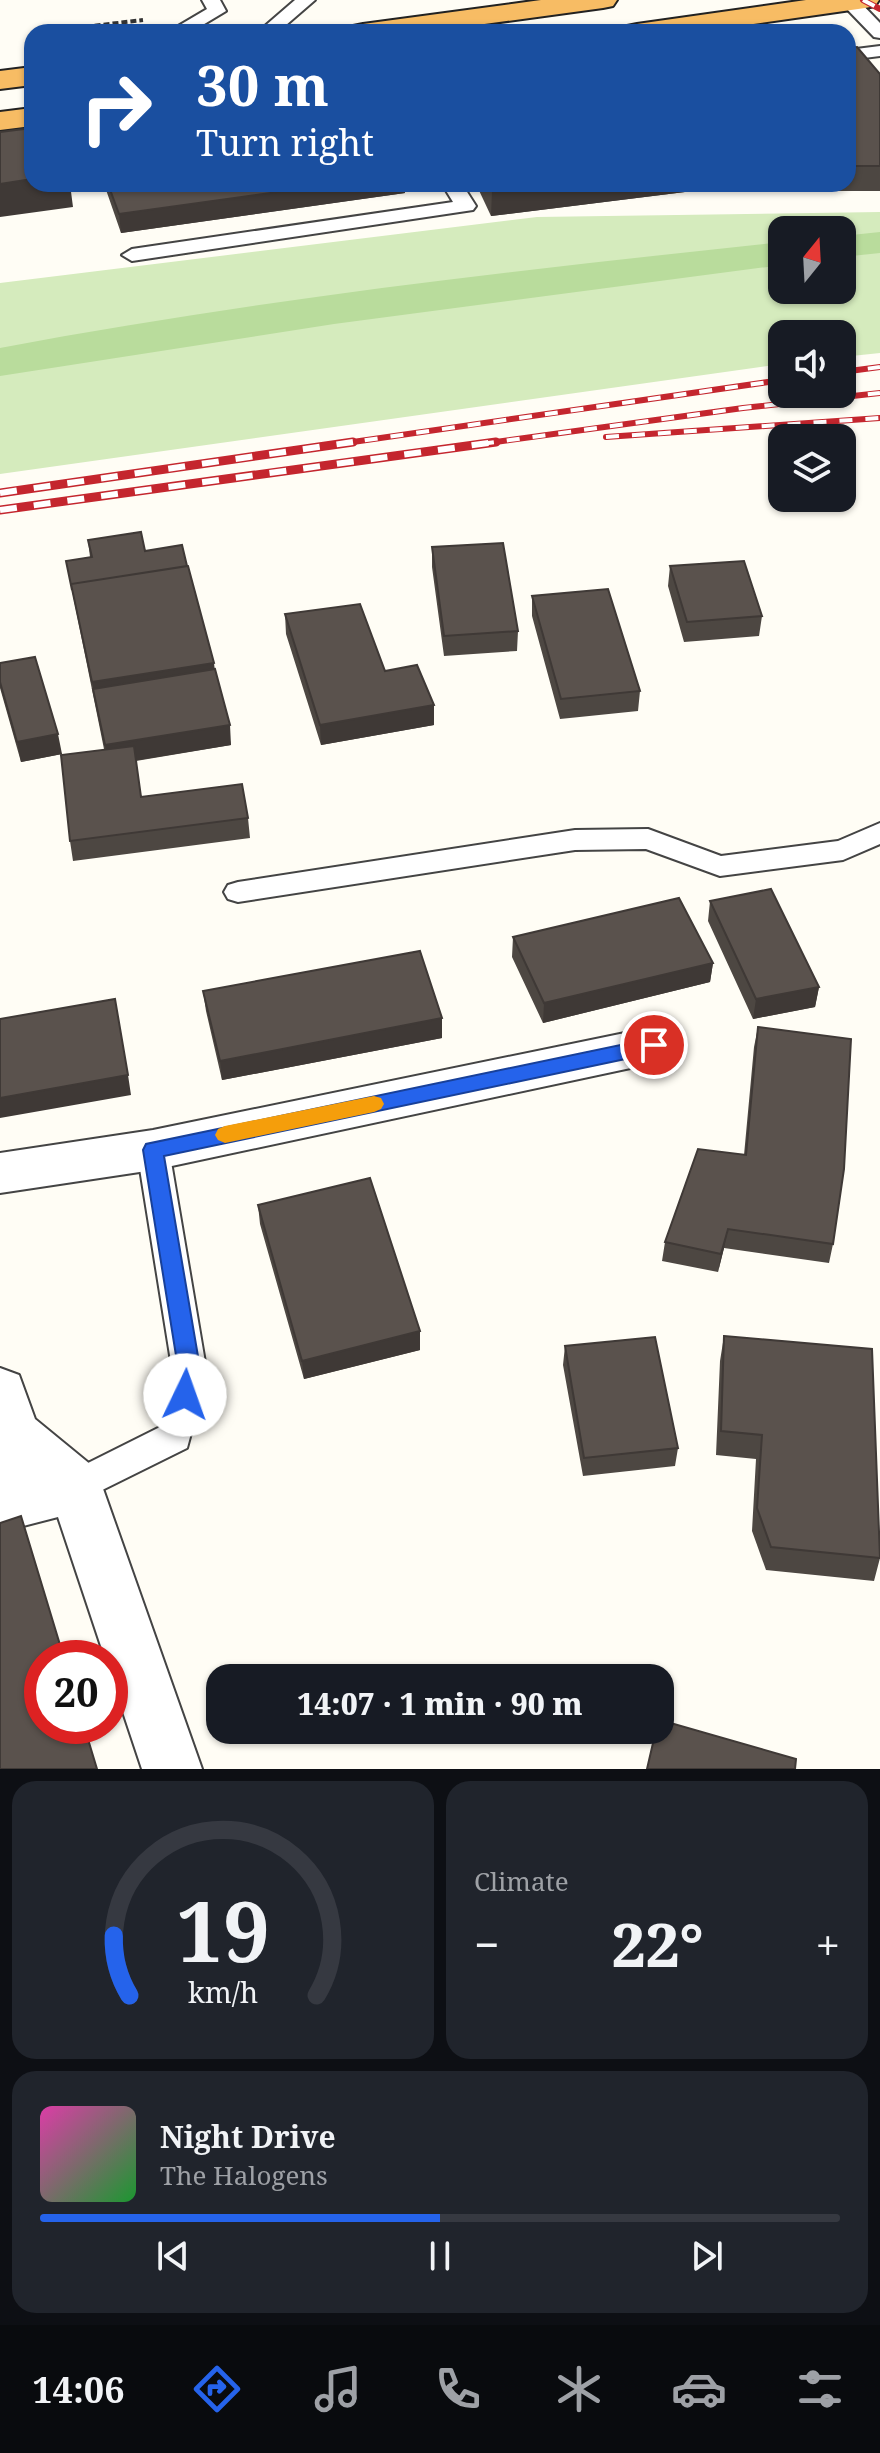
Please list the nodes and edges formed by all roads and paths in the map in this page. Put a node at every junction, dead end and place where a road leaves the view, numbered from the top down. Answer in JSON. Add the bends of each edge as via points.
{"nodes":[{"id":1,"x":211,"y":0,"type":"edge"},
{"id":2,"x":306,"y":0,"type":"edge"},
{"id":3,"x":603,"y":0,"type":"edge"},
{"id":4,"x":857,"y":1,"type":"edge"},
{"id":5,"x":564,"y":2,"type":"edge"},
{"id":6,"x":192,"y":24,"type":"edge"},
{"id":7,"x":277,"y":24,"type":"edge"},
{"id":8,"x":417,"y":24,"type":"edge"},
{"id":9,"x":694,"y":24,"type":"edge"},
{"id":10,"x":880,"y":33,"type":"edge"},
{"id":11,"x":880,"y":51,"type":"edge"},
{"id":12,"x":856,"y":54,"type":"edge"},
{"id":13,"x":24,"y":77,"type":"edge"},
{"id":14,"x":0,"y":80,"type":"edge"},
{"id":15,"x":24,"y":118,"type":"edge"},
{"id":16,"x":0,"y":121,"type":"edge"},
{"id":17,"x":457,"y":192,"type":"edge"},
{"id":18,"x":132,"y":255,"type":"dead end"},
{"id":19,"x":880,"y":833,"type":"edge"},
{"id":20,"x":238,"y":892,"type":"dead end"},
{"id":21,"x":654,"y":1045,"type":"dead end"},
{"id":22,"x":153,"y":1150,"type":"junction"},
{"id":23,"x":0,"y":1173,"type":"edge"},
{"id":24,"x":0,"y":1392,"type":"edge"},
{"id":25,"x":0,"y":1466,"type":"edge"},
{"id":26,"x":76,"y":1487,"type":"junction"},
{"id":27,"x":0,"y":1506,"type":"edge"},
{"id":28,"x":172,"y":1769,"type":"edge"}],
"edges":[{"from":1,"to":6,"type":"lane","via":[[217,11]]},
{"from":2,"to":7,"type":"lane"},
{"from":3,"to":5,"type":"highway"},
{"from":4,"to":9,"type":"highway"},
{"from":4,"to":10,"type":"lane"},
{"from":5,"to":8,"type":"highway"},
{"from":11,"to":12,"type":"lane"},
{"from":13,"to":14,"type":"highway"},
{"from":15,"to":16,"type":"highway"},
{"from":17,"to":18,"type":"lane","via":[[466,206]]},
{"from":19,"to":20,"type":"lane","via":[[843,850],[720,866],[648,839],[575,840]]},
{"from":21,"to":22,"type":"street"},
{"from":22,"to":23,"type":"street"},
{"from":22,"to":26,"type":"lane","via":[[190,1374],[175,1437]]},
{"from":24,"to":26,"type":"street","via":[[12,1433]]},
{"from":25,"to":26,"type":"lane"},
{"from":26,"to":27,"type":"street"},
{"from":26,"to":28,"type":"street"}]}
